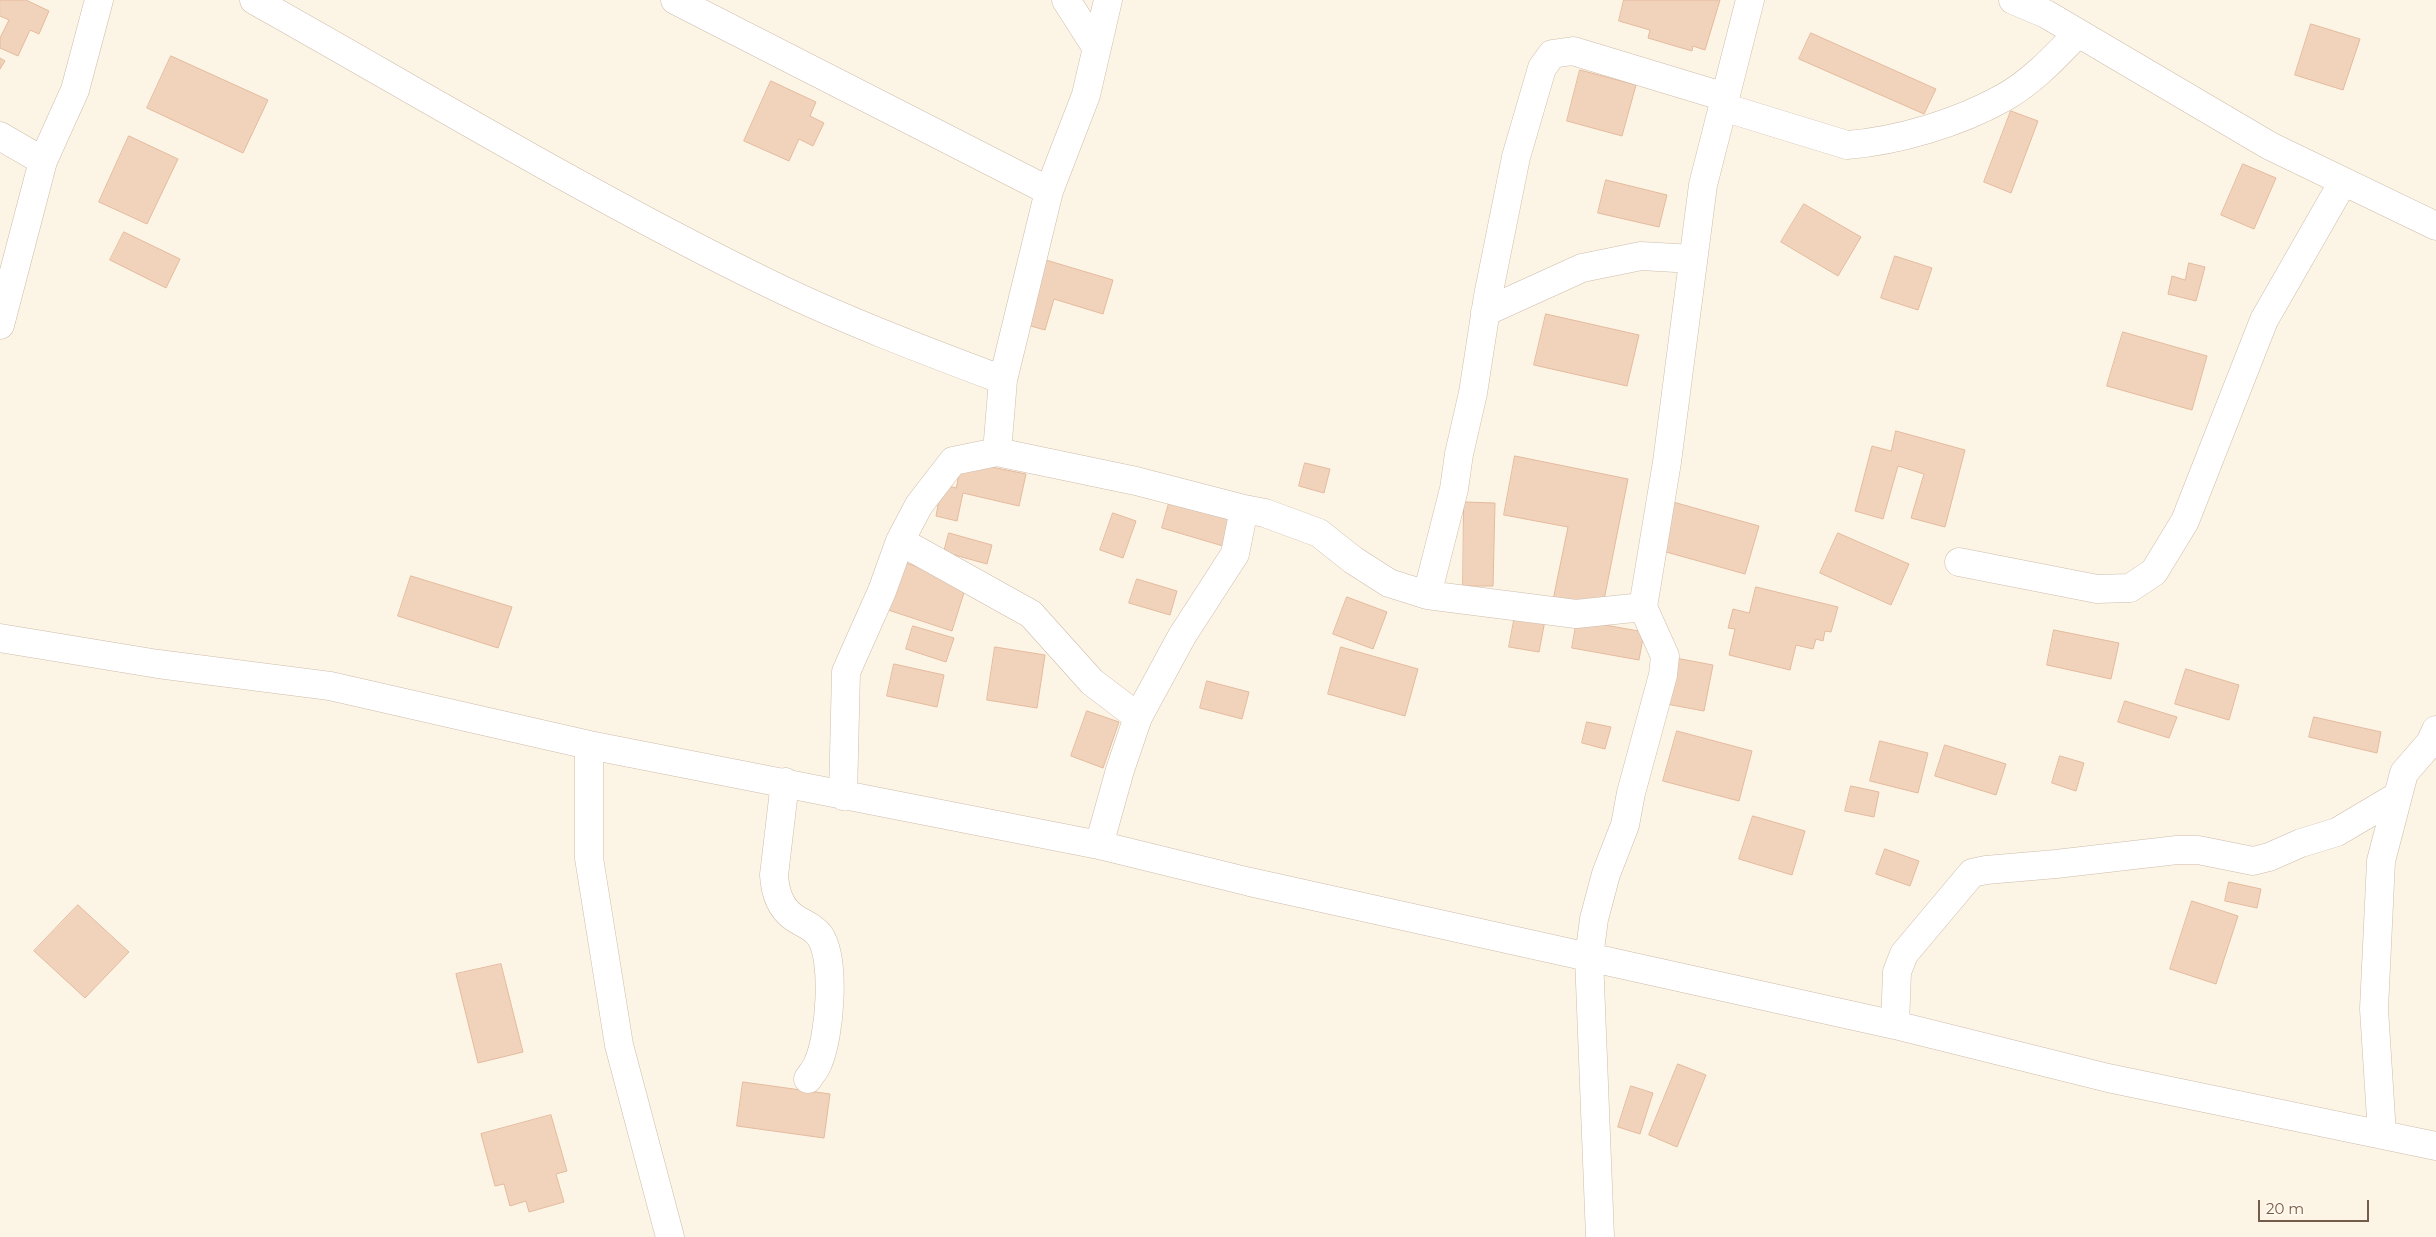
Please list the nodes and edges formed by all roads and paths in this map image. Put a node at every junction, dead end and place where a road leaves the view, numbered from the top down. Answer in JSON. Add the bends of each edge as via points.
{"nodes":[{"id":1,"x":99,"y":0,"type":"edge"},
{"id":2,"x":254,"y":0,"type":"edge"},
{"id":3,"x":675,"y":0,"type":"edge"},
{"id":4,"x":1066,"y":0,"type":"edge"},
{"id":5,"x":1108,"y":0,"type":"edge"},
{"id":6,"x":2014,"y":0,"type":"edge"},
{"id":7,"x":1754,"y":2,"type":"edge"},
{"id":8,"x":2052,"y":7,"type":"edge"},
{"id":9,"x":2078,"y":33,"type":"junction"},
{"id":10,"x":1096,"y":47,"type":"junction"},
{"id":11,"x":1724,"y":102,"type":"junction"},
{"id":12,"x":0,"y":136,"type":"edge"},
{"id":13,"x":43,"y":161,"type":"junction"},
{"id":14,"x":2343,"y":182,"type":"junction"},
{"id":15,"x":1049,"y":191,"type":"junction"},
{"id":16,"x":2436,"y":226,"type":"edge"},
{"id":17,"x":1693,"y":258,"type":"junction"},
{"id":18,"x":1485,"y":312,"type":"junction"},
{"id":19,"x":0,"y":324,"type":"edge"},
{"id":20,"x":1003,"y":380,"type":"junction"},
{"id":21,"x":997,"y":452,"type":"junction"},
{"id":22,"x":1244,"y":509,"type":"junction"},
{"id":23,"x":900,"y":541,"type":"junction"},
{"id":24,"x":1959,"y":562,"type":"dead end"},
{"id":25,"x":1427,"y":595,"type":"junction"},
{"id":26,"x":1644,"y":606,"type":"junction"},
{"id":27,"x":0,"y":638,"type":"edge"},
{"id":28,"x":1138,"y":717,"type":"junction"},
{"id":29,"x":2436,"y":730,"type":"edge"},
{"id":30,"x":589,"y":744,"type":"junction"},
{"id":31,"x":785,"y":782,"type":"junction"},
{"id":32,"x":842,"y":796,"type":"junction"},
{"id":33,"x":2396,"y":797,"type":"junction"},
{"id":34,"x":1099,"y":845,"type":"junction"},
{"id":35,"x":1589,"y":957,"type":"junction"},
{"id":36,"x":1895,"y":1025,"type":"junction"},
{"id":37,"x":808,"y":1080,"type":"dead end"},
{"id":38,"x":2382,"y":1134,"type":"junction"},
{"id":39,"x":2436,"y":1146,"type":"edge"},
{"id":40,"x":670,"y":1237,"type":"edge"},
{"id":41,"x":1600,"y":1237,"type":"edge"}],
"edges":[{"from":1,"to":13,"type":"street","via":[[75,90]]},
{"from":2,"to":20,"type":"street","via":[[661,229],[774,286],[935,355]]},
{"from":3,"to":15,"type":"street"},
{"from":4,"to":10,"type":"street"},
{"from":5,"to":10,"type":"street"},
{"from":6,"to":8,"type":"street"},
{"from":7,"to":11,"type":"street"},
{"from":8,"to":9,"type":"street"},
{"from":9,"to":11,"type":"street","via":[[2039,72],[2003,98],[1941,125],[1868,143],[1847,145]]},
{"from":9,"to":14,"type":"street","via":[[2270,146]]},
{"from":10,"to":15,"type":"street","via":[[1086,95]]},
{"from":11,"to":17,"type":"street","via":[[1703,185]]},
{"from":11,"to":18,"type":"street","via":[[1572,51],[1552,54],[1542,68],[1516,157]]},
{"from":12,"to":13,"type":"street"},
{"from":13,"to":19,"type":"street"},
{"from":14,"to":16,"type":"street"},
{"from":14,"to":24,"type":"street","via":[[2264,320],[2186,521],[2154,572],[2130,588],[2098,589]]},
{"from":15,"to":20,"type":"street"},
{"from":17,"to":18,"type":"street","via":[[1641,256],[1582,268]]},
{"from":17,"to":26,"type":"street","via":[[1667,462]]},
{"from":18,"to":25,"type":"street","via":[[1454,489]]},
{"from":20,"to":21,"type":"street"},
{"from":21,"to":22,"type":"street","via":[[1136,481]]},
{"from":21,"to":23,"type":"street","via":[[953,461],[919,505]]},
{"from":22,"to":25,"type":"street","via":[[1265,513],[1319,533],[1389,583]]},
{"from":22,"to":28,"type":"street","via":[[1235,554],[1182,636]]},
{"from":23,"to":28,"type":"street","via":[[1031,614],[1092,682]]},
{"from":23,"to":32,"type":"street","via":[[846,672]]},
{"from":25,"to":26,"type":"street","via":[[1576,614]]},
{"from":26,"to":35,"type":"street","via":[[1665,656],[1663,675],[1625,825],[1594,919]]},
{"from":27,"to":30,"type":"street","via":[[158,664],[330,686]]},
{"from":28,"to":34,"type":"street"},
{"from":29,"to":33,"type":"street","via":[[2430,743],[2404,773]]},
{"from":30,"to":31,"type":"street"},
{"from":30,"to":40,"type":"street","via":[[589,858],[614,1015]]},
{"from":31,"to":32,"type":"street"},
{"from":31,"to":37,"type":"street","via":[[775,888],[780,902],[792,916],[812,927],[821,937],[828,953],[830,974],[824,1040],[818,1063]]},
{"from":32,"to":34,"type":"street"},
{"from":33,"to":36,"type":"street","via":[[2337,832],[2253,861],[2198,850],[2177,850],[1972,873],[1904,954],[1897,972]]},
{"from":33,"to":38,"type":"street","via":[[2381,861],[2374,1008]]},
{"from":34,"to":35,"type":"street"},
{"from":35,"to":36,"type":"street"},
{"from":35,"to":41,"type":"street"},
{"from":36,"to":38,"type":"street","via":[[2108,1078]]},
{"from":38,"to":39,"type":"street"}]}
